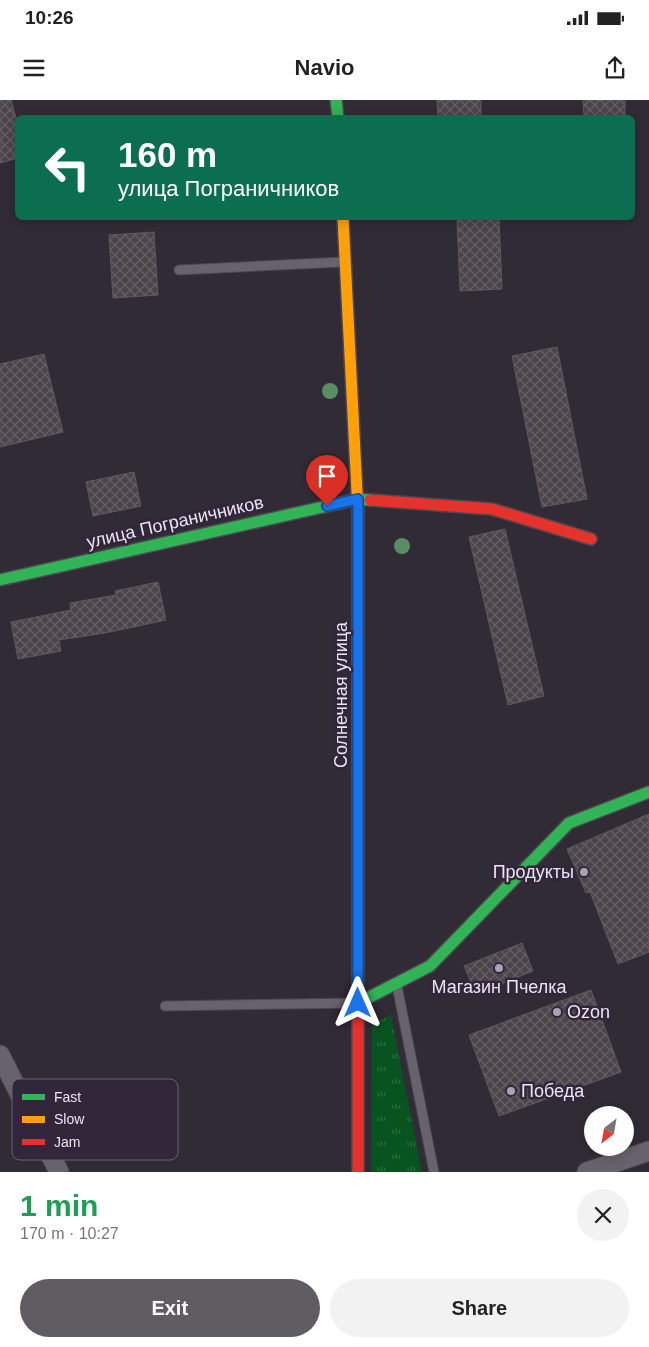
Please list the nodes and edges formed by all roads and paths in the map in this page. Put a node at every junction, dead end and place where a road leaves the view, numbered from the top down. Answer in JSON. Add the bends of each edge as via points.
{"nodes":[{"id":1,"x":336,"y":100,"type":"edge"},
{"id":2,"x":338,"y":115,"type":"edge"},
{"id":3,"x":343,"y":220,"type":"edge"},
{"id":4,"x":346,"y":262,"type":"junction"},
{"id":5,"x":179,"y":270,"type":"dead end"},
{"id":6,"x":358,"y":499,"type":"junction"},
{"id":7,"x":591,"y":539,"type":"dead end"},
{"id":8,"x":0,"y":580,"type":"edge"},
{"id":9,"x":649,"y":792,"type":"edge"},
{"id":10,"x":396,"y":984,"type":"junction"},
{"id":11,"x":358,"y":1003,"type":"junction"},
{"id":12,"x":165,"y":1006,"type":"dead end"},
{"id":13,"x":0,"y":1055,"type":"edge"},
{"id":14,"x":12,"y":1079,"type":"edge"},
{"id":15,"x":649,"y":1151,"type":"edge"},
{"id":16,"x":53,"y":1160,"type":"edge"},
{"id":17,"x":59,"y":1172,"type":"edge"},
{"id":18,"x":358,"y":1172,"type":"edge"},
{"id":19,"x":434,"y":1172,"type":"edge"},
{"id":20,"x":588,"y":1172,"type":"edge"}],
"edges":[{"from":1,"to":2,"type":"street"},
{"from":3,"to":4,"type":"street","name":"Солнечная улица"},
{"from":4,"to":5,"type":"lane"},
{"from":4,"to":6,"type":"street","name":"Солнечная улица"},
{"from":6,"to":7,"type":"street","name":"улица Пограничников","via":[[492,509]]},
{"from":6,"to":8,"type":"street","name":"улица Пограничников"},
{"from":6,"to":11,"type":"street","name":"Солнечная улица"},
{"from":9,"to":10,"type":"street","via":[[569,823],[430,966]]},
{"from":10,"to":11,"type":"street"},
{"from":10,"to":19,"type":"lane"},
{"from":11,"to":12,"type":"lane"},
{"from":11,"to":18,"type":"street","name":"Солнечная улица"},
{"from":13,"to":14,"type":"street"},
{"from":15,"to":20,"type":"street"},
{"from":16,"to":17,"type":"street"}]}
